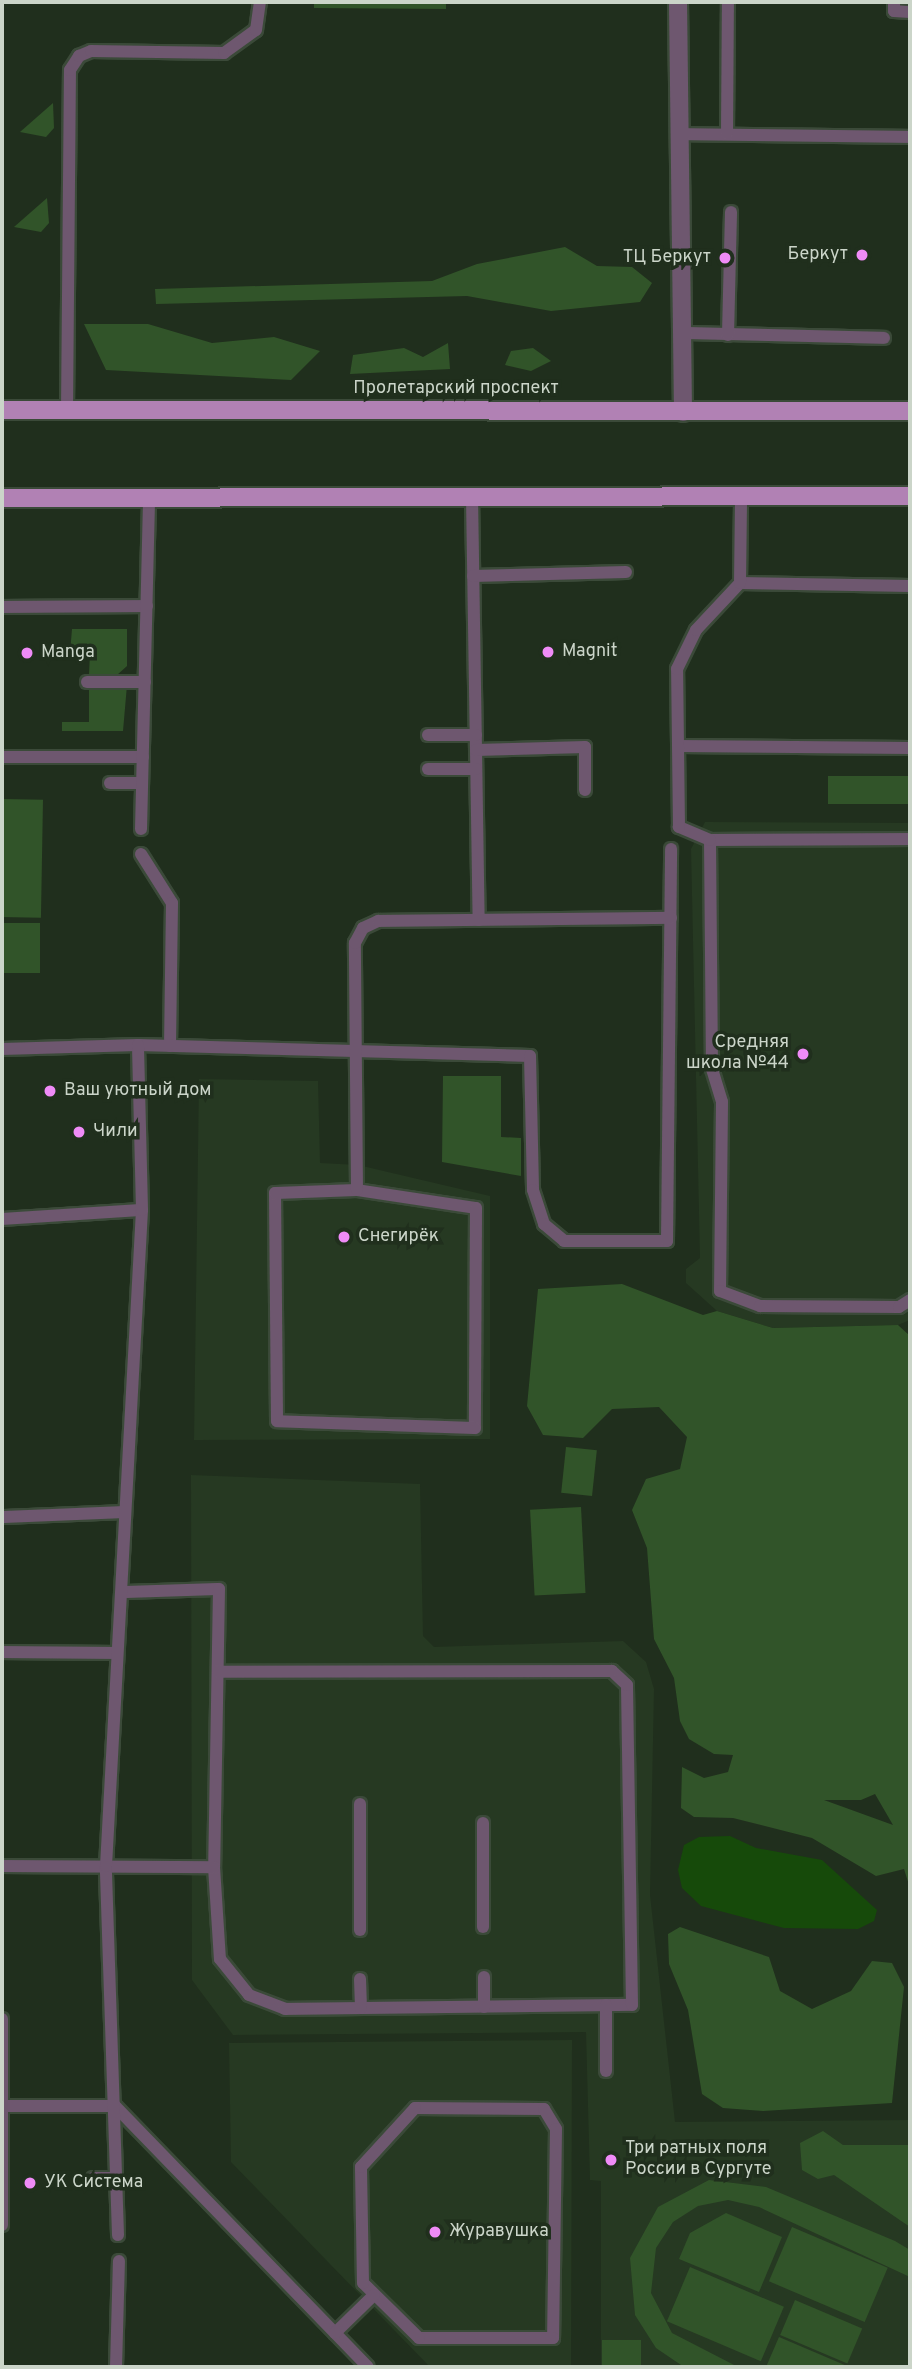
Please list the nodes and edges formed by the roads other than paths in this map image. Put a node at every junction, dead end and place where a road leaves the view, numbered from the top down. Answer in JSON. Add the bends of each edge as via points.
{"nodes":[{"id":1,"x":260,"y":2,"type":"edge"},
{"id":2,"x":678,"y":2,"type":"edge"},
{"id":3,"x":728,"y":2,"type":"edge"},
{"id":4,"x":894,"y":2,"type":"edge"},
{"id":5,"x":910,"y":12,"type":"edge"},
{"id":6,"x":677,"y":134,"type":"junction"},
{"id":7,"x":727,"y":134,"type":"junction"},
{"id":8,"x":910,"y":137,"type":"edge"},
{"id":9,"x":731,"y":212,"type":"dead end"},
{"id":10,"x":683,"y":333,"type":"junction"},
{"id":11,"x":728,"y":335,"type":"junction"},
{"id":12,"x":884,"y":338,"type":"dead end"},
{"id":13,"x":2,"y":410,"type":"edge"},
{"id":14,"x":67,"y":411,"type":"junction"},
{"id":15,"x":910,"y":411,"type":"edge"},
{"id":16,"x":683,"y":412,"type":"junction"},
{"id":17,"x":741,"y":495,"type":"junction"},
{"id":18,"x":472,"y":496,"type":"junction"},
{"id":19,"x":910,"y":496,"type":"edge"},
{"id":20,"x":149,"y":497,"type":"junction"},
{"id":21,"x":2,"y":498,"type":"edge"},
{"id":22,"x":626,"y":572,"type":"dead end"},
{"id":23,"x":473,"y":576,"type":"junction"},
{"id":24,"x":740,"y":583,"type":"junction"},
{"id":25,"x":910,"y":586,"type":"edge"},
{"id":26,"x":147,"y":606,"type":"junction"},
{"id":27,"x":2,"y":607,"type":"edge"},
{"id":28,"x":87,"y":681,"type":"dead end"},
{"id":29,"x":145,"y":682,"type":"junction"},
{"id":30,"x":428,"y":735,"type":"dead end"},
{"id":31,"x":476,"y":735,"type":"junction"},
{"id":32,"x":679,"y":746,"type":"junction"},
{"id":33,"x":910,"y":748,"type":"edge"},
{"id":34,"x":476,"y":750,"type":"junction"},
{"id":35,"x":2,"y":757,"type":"edge"},
{"id":36,"x":143,"y":757,"type":"junction"},
{"id":37,"x":428,"y":769,"type":"dead end"},
{"id":38,"x":476,"y":769,"type":"junction"},
{"id":39,"x":110,"y":783,"type":"dead end"},
{"id":40,"x":142,"y":783,"type":"junction"},
{"id":41,"x":585,"y":790,"type":"dead end"},
{"id":42,"x":141,"y":829,"type":"dead end"},
{"id":43,"x":710,"y":839,"type":"junction"},
{"id":44,"x":910,"y":839,"type":"edge"},
{"id":45,"x":671,"y":849,"type":"dead end"},
{"id":46,"x":141,"y":854,"type":"dead end"},
{"id":47,"x":671,"y":918,"type":"junction"},
{"id":48,"x":479,"y":920,"type":"junction"},
{"id":49,"x":138,"y":1045,"type":"junction"},
{"id":50,"x":170,"y":1046,"type":"junction"},
{"id":51,"x":2,"y":1049,"type":"edge"},
{"id":52,"x":354,"y":1051,"type":"junction"},
{"id":53,"x":357,"y":1190,"type":"junction"},
{"id":54,"x":142,"y":1210,"type":"junction"},
{"id":55,"x":2,"y":1219,"type":"edge"},
{"id":56,"x":910,"y":1300,"type":"edge"},
{"id":57,"x":125,"y":1512,"type":"junction"},
{"id":58,"x":2,"y":1517,"type":"edge"},
{"id":59,"x":124,"y":1592,"type":"junction"},
{"id":60,"x":2,"y":1652,"type":"edge"},
{"id":61,"x":114,"y":1653,"type":"junction"},
{"id":62,"x":218,"y":1672,"type":"junction"},
{"id":63,"x":360,"y":1804,"type":"dead end"},
{"id":64,"x":483,"y":1822,"type":"dead end"},
{"id":65,"x":2,"y":1866,"type":"edge"},
{"id":66,"x":106,"y":1866,"type":"junction"},
{"id":67,"x":214,"y":1867,"type":"junction"},
{"id":68,"x":483,"y":1927,"type":"dead end"},
{"id":69,"x":360,"y":1930,"type":"dead end"},
{"id":70,"x":484,"y":1977,"type":"dead end"},
{"id":71,"x":360,"y":1979,"type":"dead end"},
{"id":72,"x":606,"y":2005,"type":"junction"},
{"id":73,"x":484,"y":2007,"type":"junction"},
{"id":74,"x":361,"y":2008,"type":"junction"},
{"id":75,"x":2,"y":2019,"type":"edge"},
{"id":76,"x":606,"y":2071,"type":"dead end"},
{"id":77,"x":3,"y":2106,"type":"edge"},
{"id":78,"x":115,"y":2106,"type":"junction"},
{"id":79,"x":93,"y":2178,"type":"dead end"},
{"id":80,"x":116,"y":2178,"type":"junction"},
{"id":81,"x":2,"y":2225,"type":"edge"},
{"id":82,"x":118,"y":2235,"type":"dead end"},
{"id":83,"x":119,"y":2261,"type":"dead end"},
{"id":84,"x":374,"y":2295,"type":"junction"},
{"id":85,"x":335,"y":2333,"type":"junction"},
{"id":86,"x":116,"y":2367,"type":"edge"},
{"id":87,"x":368,"y":2367,"type":"edge"}],
"edges":[{"from":1,"to":14,"type":"lane","via":[[256,30],[224,52],[91,51],[79,56],[70,71]]},
{"from":2,"to":6,"type":"street"},
{"from":3,"to":7,"type":"lane"},
{"from":4,"to":5,"type":"lane","via":[[894,11]]},
{"from":6,"to":7,"type":"lane"},
{"from":6,"to":10,"type":"street"},
{"from":7,"to":8,"type":"lane"},
{"from":9,"to":11,"type":"lane"},
{"from":10,"to":11,"type":"lane"},
{"from":10,"to":16,"type":"street"},
{"from":11,"to":12,"type":"lane"},
{"from":13,"to":14,"type":"main road","name":"Пролетарский проспект"},
{"from":14,"to":16,"type":"main road","name":"Пролетарский проспект"},
{"from":15,"to":16,"type":"main road","name":"Пролетарский проспект"},
{"from":17,"to":18,"type":"main road"},
{"from":17,"to":19,"type":"main road"},
{"from":17,"to":24,"type":"lane"},
{"from":18,"to":20,"type":"main road"},
{"from":18,"to":23,"type":"lane"},
{"from":20,"to":21,"type":"main road"},
{"from":20,"to":26,"type":"lane"},
{"from":22,"to":23,"type":"lane"},
{"from":23,"to":31,"type":"lane"},
{"from":24,"to":25,"type":"lane"},
{"from":24,"to":32,"type":"lane","via":[[696,630],[677,669]]},
{"from":26,"to":27,"type":"lane"},
{"from":26,"to":29,"type":"lane"},
{"from":28,"to":29,"type":"lane"},
{"from":29,"to":36,"type":"lane"},
{"from":30,"to":31,"type":"lane"},
{"from":31,"to":34,"type":"lane"},
{"from":32,"to":33,"type":"lane"},
{"from":32,"to":43,"type":"lane","via":[[679,827]]},
{"from":34,"to":38,"type":"lane"},
{"from":34,"to":41,"type":"lane","via":[[585,747]]},
{"from":35,"to":36,"type":"lane"},
{"from":36,"to":40,"type":"lane"},
{"from":37,"to":38,"type":"lane"},
{"from":38,"to":48,"type":"lane"},
{"from":39,"to":40,"type":"lane"},
{"from":40,"to":42,"type":"lane"},
{"from":43,"to":44,"type":"lane"},
{"from":43,"to":56,"type":"lane","via":[[712,1069],[722,1102],[720,1291],[760,1306],[899,1307]]},
{"from":45,"to":47,"type":"lane"},
{"from":46,"to":50,"type":"lane","via":[[172,903]]},
{"from":47,"to":48,"type":"lane"},
{"from":47,"to":52,"type":"lane","via":[[667,1241],[564,1241],[544,1224],[533,1189],[530,1056]]},
{"from":48,"to":52,"type":"lane","via":[[378,920],[363,928],[355,943]]},
{"from":49,"to":50,"type":"lane"},
{"from":49,"to":51,"type":"lane"},
{"from":49,"to":54,"type":"lane"},
{"from":50,"to":52,"type":"lane"},
{"from":52,"to":53,"type":"lane"},
{"from":53,"to":53,"type":"lane","via":[[476,1208],[475,1428],[277,1421],[275,1193]]},
{"from":54,"to":55,"type":"lane"},
{"from":54,"to":57,"type":"lane"},
{"from":57,"to":58,"type":"lane"},
{"from":57,"to":59,"type":"lane"},
{"from":59,"to":61,"type":"lane"},
{"from":59,"to":62,"type":"lane","via":[[219,1589]]},
{"from":60,"to":61,"type":"lane"},
{"from":61,"to":66,"type":"lane"},
{"from":62,"to":67,"type":"lane"},
{"from":62,"to":72,"type":"lane","via":[[612,1671],[626,1685],[632,2005]]},
{"from":63,"to":69,"type":"lane"},
{"from":64,"to":68,"type":"lane"},
{"from":65,"to":66,"type":"lane"},
{"from":66,"to":67,"type":"lane"},
{"from":66,"to":78,"type":"lane"},
{"from":67,"to":74,"type":"lane","via":[[220,1959],[249,1995],[285,2009]]},
{"from":70,"to":73,"type":"lane"},
{"from":71,"to":74,"type":"lane"},
{"from":72,"to":73,"type":"lane"},
{"from":72,"to":76,"type":"lane"},
{"from":73,"to":74,"type":"lane"},
{"from":75,"to":77,"type":"lane"},
{"from":77,"to":78,"type":"lane"},
{"from":77,"to":81,"type":"lane"},
{"from":78,"to":80,"type":"lane"},
{"from":78,"to":85,"type":"lane"},
{"from":79,"to":80,"type":"lane"},
{"from":80,"to":82,"type":"lane"},
{"from":83,"to":86,"type":"lane"},
{"from":84,"to":84,"type":"lane","via":[[363,2283],[361,2167],[370,2157],[415,2108],[544,2109],[556,2129],[553,2338],[419,2338]]},
{"from":84,"to":85,"type":"lane"},
{"from":85,"to":87,"type":"lane"}]}
